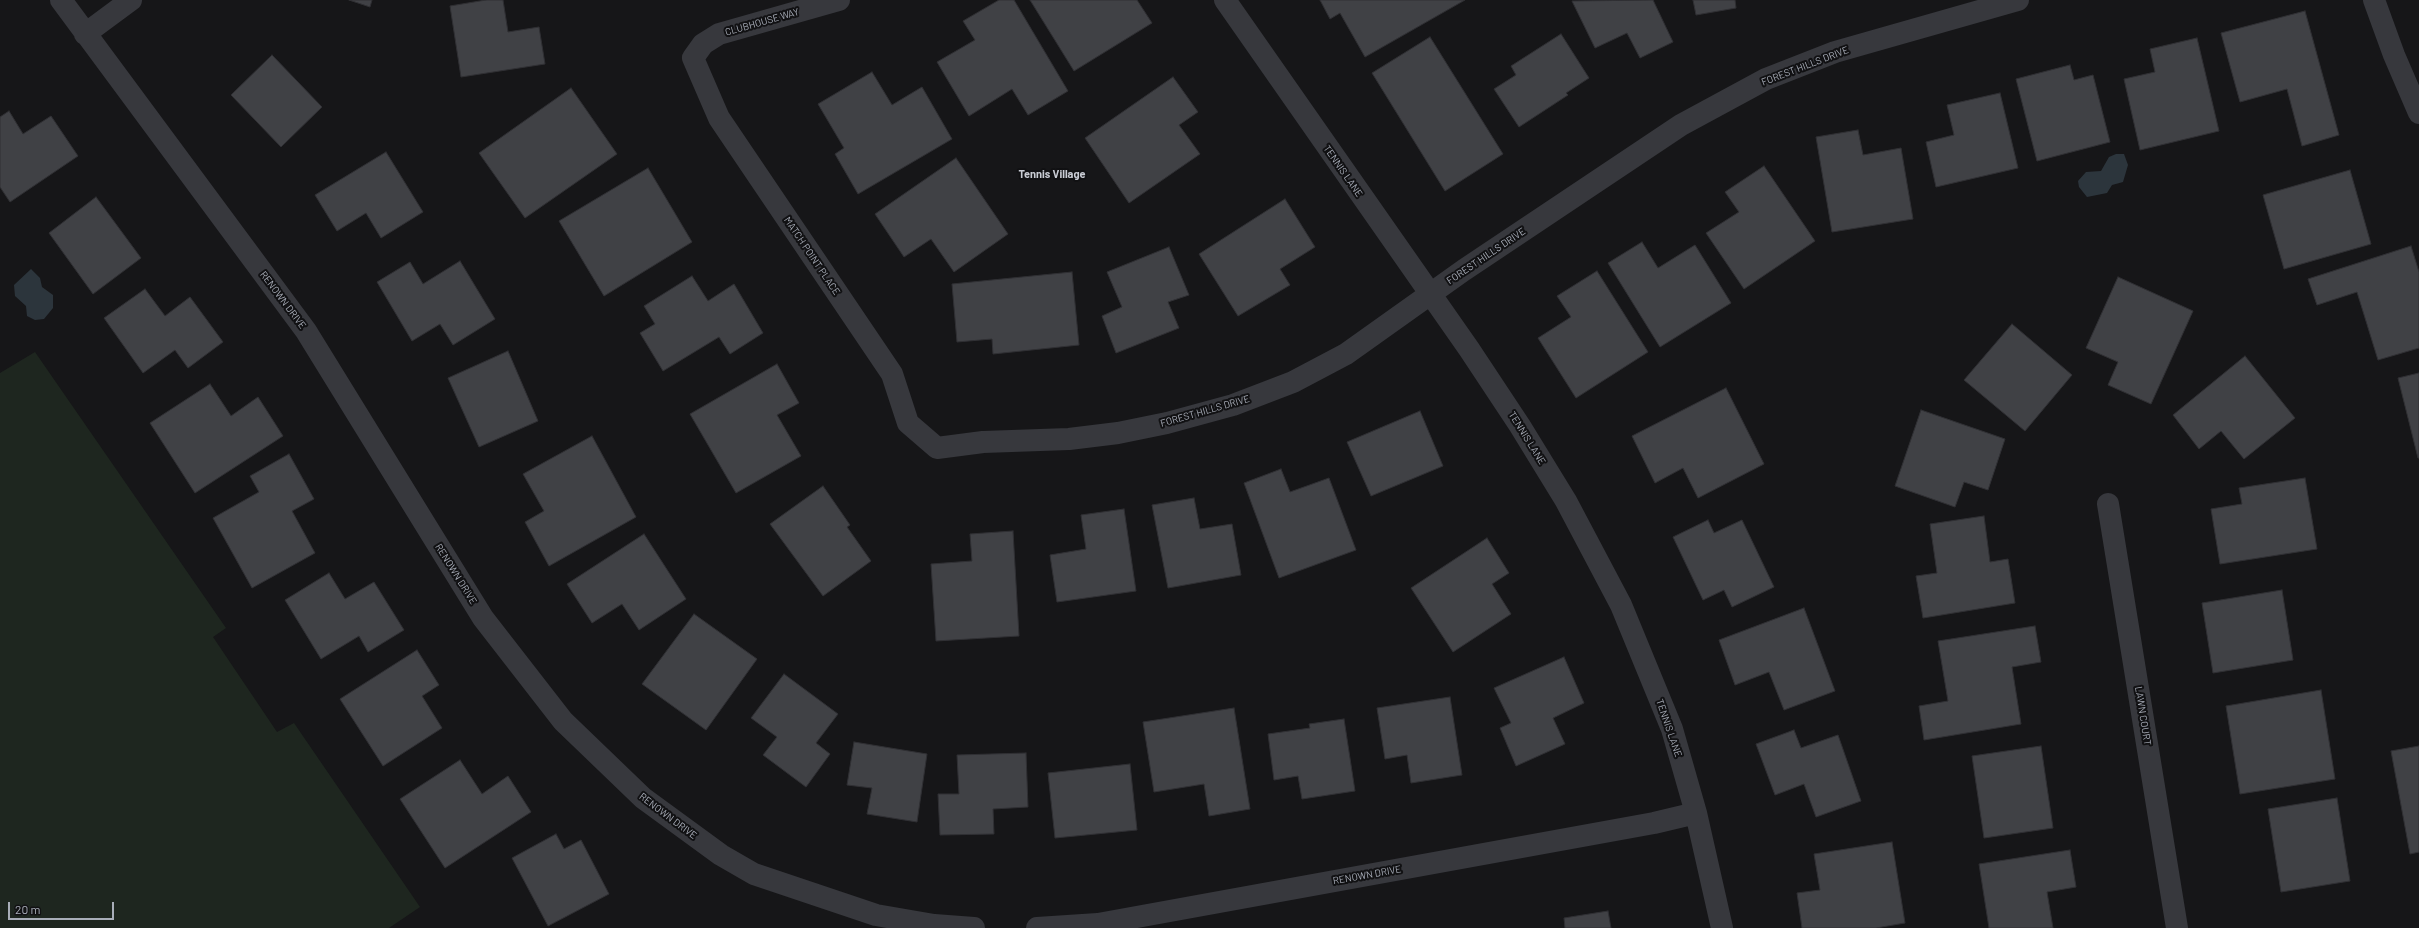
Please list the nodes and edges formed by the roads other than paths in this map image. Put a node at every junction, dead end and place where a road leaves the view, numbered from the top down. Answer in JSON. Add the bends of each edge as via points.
{"nodes":[{"id":1,"x":61,"y":0,"type":"edge"},
{"id":2,"x":131,"y":0,"type":"edge"},
{"id":3,"x":839,"y":0,"type":"edge"},
{"id":4,"x":1225,"y":0,"type":"edge"},
{"id":5,"x":2018,"y":0,"type":"edge"},
{"id":6,"x":2374,"y":0,"type":"edge"},
{"id":7,"x":85,"y":34,"type":"junction"},
{"id":8,"x":694,"y":58,"type":"joint"},
{"id":9,"x":2419,"y":114,"type":"edge"},
{"id":10,"x":1430,"y":294,"type":"junction"},
{"id":11,"x":937,"y":448,"type":"joint"},
{"id":12,"x":2108,"y":504,"type":"dead end"},
{"id":13,"x":1696,"y":812,"type":"junction"},
{"id":14,"x":974,"y":928,"type":"edge"},
{"id":15,"x":1037,"y":928,"type":"edge"},
{"id":16,"x":1722,"y":928,"type":"edge"},
{"id":17,"x":2177,"y":928,"type":"edge"}],
"edges":[{"from":1,"to":7,"type":"street","name":"RENOWN DRIVE"},
{"from":2,"to":7,"type":"street"},
{"from":3,"to":8,"type":"street","name":"CLUBHOUSE WAY","via":[[719,34],[703,44]]},
{"from":4,"to":10,"type":"street","name":"TENNIS LANE"},
{"from":5,"to":10,"type":"street","name":"FOREST HILLS DRIVE","via":[[1835,52],[1766,79],[1681,125]]},
{"from":6,"to":9,"type":"street"},
{"from":7,"to":14,"type":"street","name":"RENOWN DRIVE","via":[[306,331],[483,618],[563,721],[643,798],[721,855],[754,874],[876,914],[934,925]]},
{"from":8,"to":11,"type":"street","name":"MATCH POINT PLACE","via":[[719,118],[892,374],[908,422]]},
{"from":10,"to":11,"type":"street","name":"FOREST HILLS DRIVE","via":[[1346,354],[1293,382],[1233,405],[1118,433],[983,442]]},
{"from":10,"to":13,"type":"street","name":"TENNIS LANE","via":[[1524,432],[1566,501],[1621,605],[1672,729]]},
{"from":12,"to":17,"type":"street","name":"LAWN COURT"},
{"from":13,"to":15,"type":"street","name":"RENOWN DRIVE","via":[[1654,823],[1098,924]]},
{"from":13,"to":16,"type":"street","name":"TENNIS LANE"}]}
